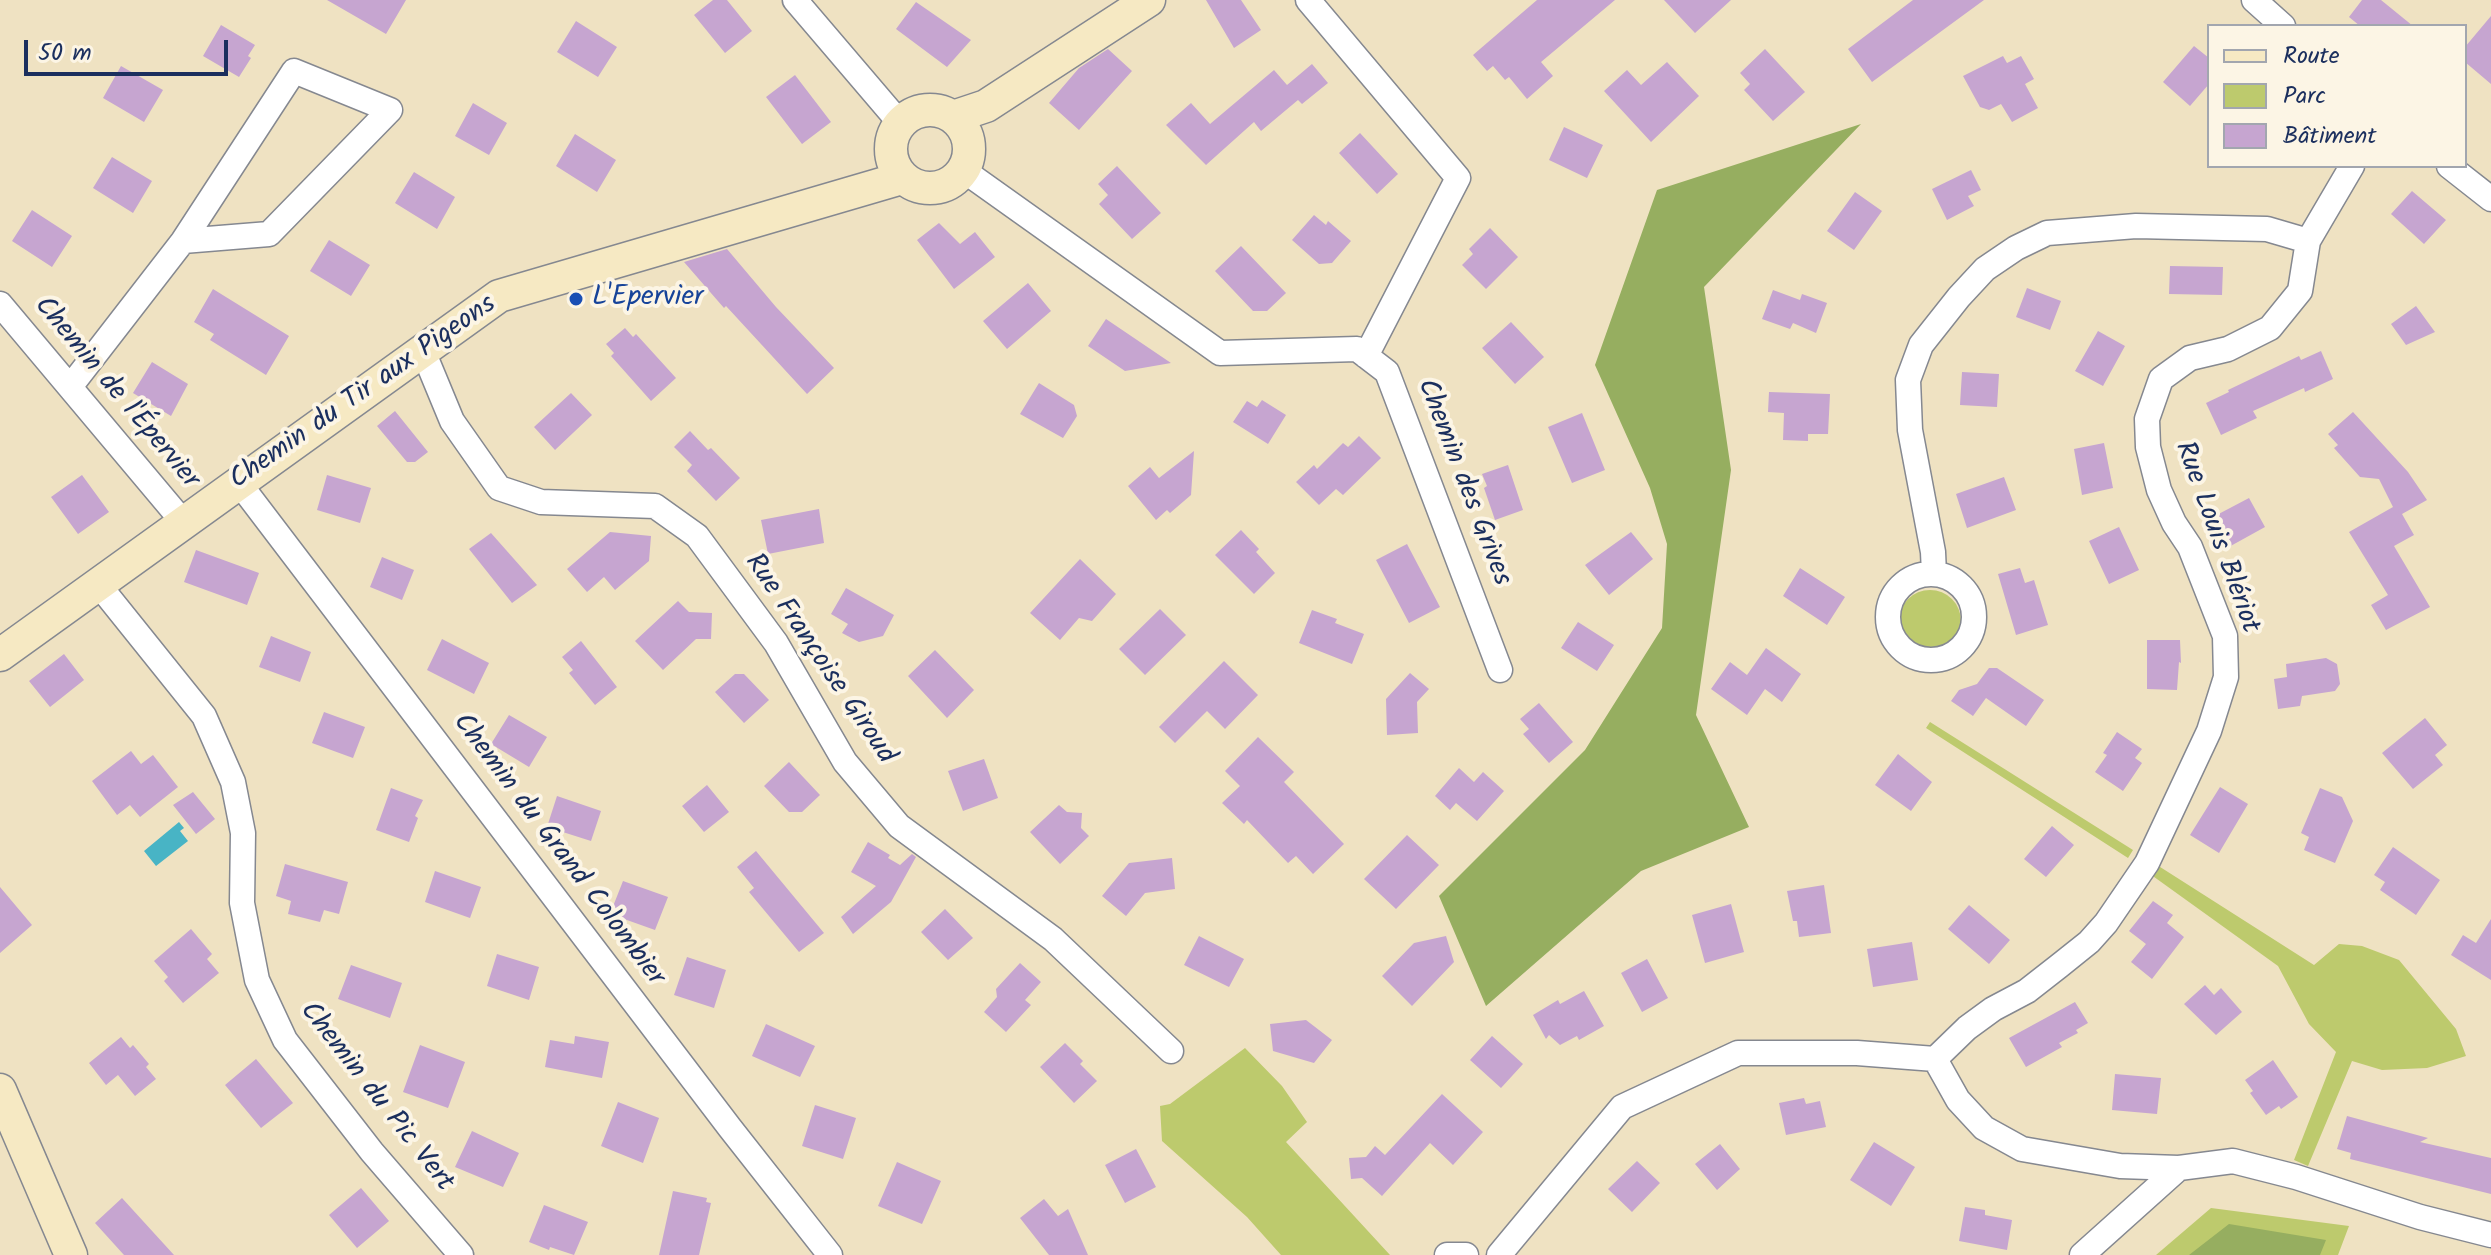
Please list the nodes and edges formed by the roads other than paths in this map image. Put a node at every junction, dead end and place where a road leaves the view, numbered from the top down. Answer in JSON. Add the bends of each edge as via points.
{"nodes":[{"id":1,"x":795,"y":0,"type":"edge"},
{"id":2,"x":1149,"y":0,"type":"edge"},
{"id":3,"x":1308,"y":0,"type":"edge"},
{"id":4,"x":2254,"y":0,"type":"edge"},
{"id":5,"x":2281,"y":24,"type":"edge"},
{"id":6,"x":900,"y":123,"type":"junction"},
{"id":7,"x":959,"y":124,"type":"junction"},
{"id":8,"x":2351,"y":168,"type":"edge"},
{"id":9,"x":2452,"y":168,"type":"edge"},
{"id":10,"x":897,"y":169,"type":"junction"},
{"id":11,"x":963,"y":170,"type":"junction"},
{"id":12,"x":2491,"y":199,"type":"edge"},
{"id":13,"x":183,"y":241,"type":"junction"},
{"id":14,"x":2308,"y":241,"type":"junction"},
{"id":15,"x":0,"y":304,"type":"edge"},
{"id":16,"x":423,"y":351,"type":"junction"},
{"id":17,"x":1366,"y":356,"type":"junction"},
{"id":18,"x":70,"y":387,"type":"junction"},
{"id":19,"x":239,"y":483,"type":"junction"},
{"id":20,"x":184,"y":523,"type":"junction"},
{"id":21,"x":1934,"y":574,"type":"dead end"},
{"id":22,"x":98,"y":584,"type":"junction"},
{"id":23,"x":0,"y":655,"type":"edge"},
{"id":24,"x":1500,"y":670,"type":"dead end"},
{"id":25,"x":1171,"y":1051,"type":"dead end"},
{"id":26,"x":1935,"y":1059,"type":"junction"},
{"id":27,"x":0,"y":1090,"type":"edge"},
{"id":28,"x":2179,"y":1168,"type":"junction"},
{"id":29,"x":2491,"y":1235,"type":"edge"},
{"id":30,"x":71,"y":1255,"type":"edge"},
{"id":31,"x":461,"y":1255,"type":"edge"},
{"id":32,"x":830,"y":1255,"type":"edge"},
{"id":33,"x":1447,"y":1255,"type":"edge"},
{"id":34,"x":1466,"y":1255,"type":"edge"},
{"id":35,"x":1499,"y":1255,"type":"edge"},
{"id":36,"x":2082,"y":1255,"type":"edge"}],
"edges":[{"from":1,"to":6,"type":"street"},
{"from":2,"to":7,"type":"street"},
{"from":3,"to":17,"type":"street","via":[[1458,178]]},
{"from":4,"to":5,"type":"street"},
{"from":6,"to":7,"type":"street","via":[[919,111],[943,112]]},
{"from":6,"to":10,"type":"street","via":[[890,147]]},
{"from":7,"to":11,"type":"street","via":[[969,150]]},
{"from":8,"to":14,"type":"street","name":"Rue Louis Blériot"},
{"from":9,"to":12,"type":"street"},
{"from":10,"to":11,"type":"street","via":[[923,188],[934,189]]},
{"from":10,"to":16,"type":"street","name":"Chemin du Tir aux Pigeons","via":[[860,189],[499,296]]},
{"from":11,"to":17,"type":"street","via":[[1220,353],[1357,349]]},
{"from":13,"to":13,"type":"street","via":[[269,234],[390,110],[294,71]]},
{"from":13,"to":18,"type":"street"},
{"from":14,"to":21,"type":"street","via":[[2267,229],[2136,226],[2047,233],[1985,269],[1921,345],[1908,380],[1910,430]]},
{"from":14,"to":26,"type":"street","name":"Rue Louis Blériot","via":[[2300,291],[2270,328],[2228,349],[2190,358],[2161,379],[2147,419],[2159,490],[2190,547],[2225,636],[2226,677],[2209,731],[2147,863],[2106,923],[2059,966],[1967,1028]]},
{"from":15,"to":18,"type":"street","name":"Chemin de l'Épervier"},
{"from":16,"to":19,"type":"street","name":"Chemin du Tir aux Pigeons"},
{"from":16,"to":25,"type":"street","name":"Rue Françoise Giroud","via":[[452,421],[499,488],[541,502],[655,506],[697,536],[776,643],[845,762],[899,826],[1053,939]]},
{"from":17,"to":24,"type":"street","name":"Chemin des Grives","via":[[1387,372]]},
{"from":18,"to":20,"type":"street","name":"Chemin de l'Épervier"},
{"from":19,"to":20,"type":"street","name":"Chemin du Tir aux Pigeons"},
{"from":19,"to":32,"type":"street","name":"Chemin du Grand Colombier"},
{"from":20,"to":22,"type":"street","name":"Chemin du Tir aux Pigeons"},
{"from":22,"to":23,"type":"street","name":"Chemin du Tir aux Pigeons"},
{"from":22,"to":31,"type":"street","name":"Chemin du Pic Vert","via":[[204,716],[233,782],[243,833],[242,903],[257,980],[285,1040]]},
{"from":26,"to":28,"type":"street","via":[[1958,1100],[1984,1128],[2022,1149],[2120,1166]]},
{"from":26,"to":35,"type":"street","via":[[1738,1053],[1622,1107]]},
{"from":27,"to":30,"type":"street"},
{"from":28,"to":29,"type":"street","via":[[2233,1161]]},
{"from":28,"to":36,"type":"street"},
{"from":33,"to":34,"type":"street"}]}
